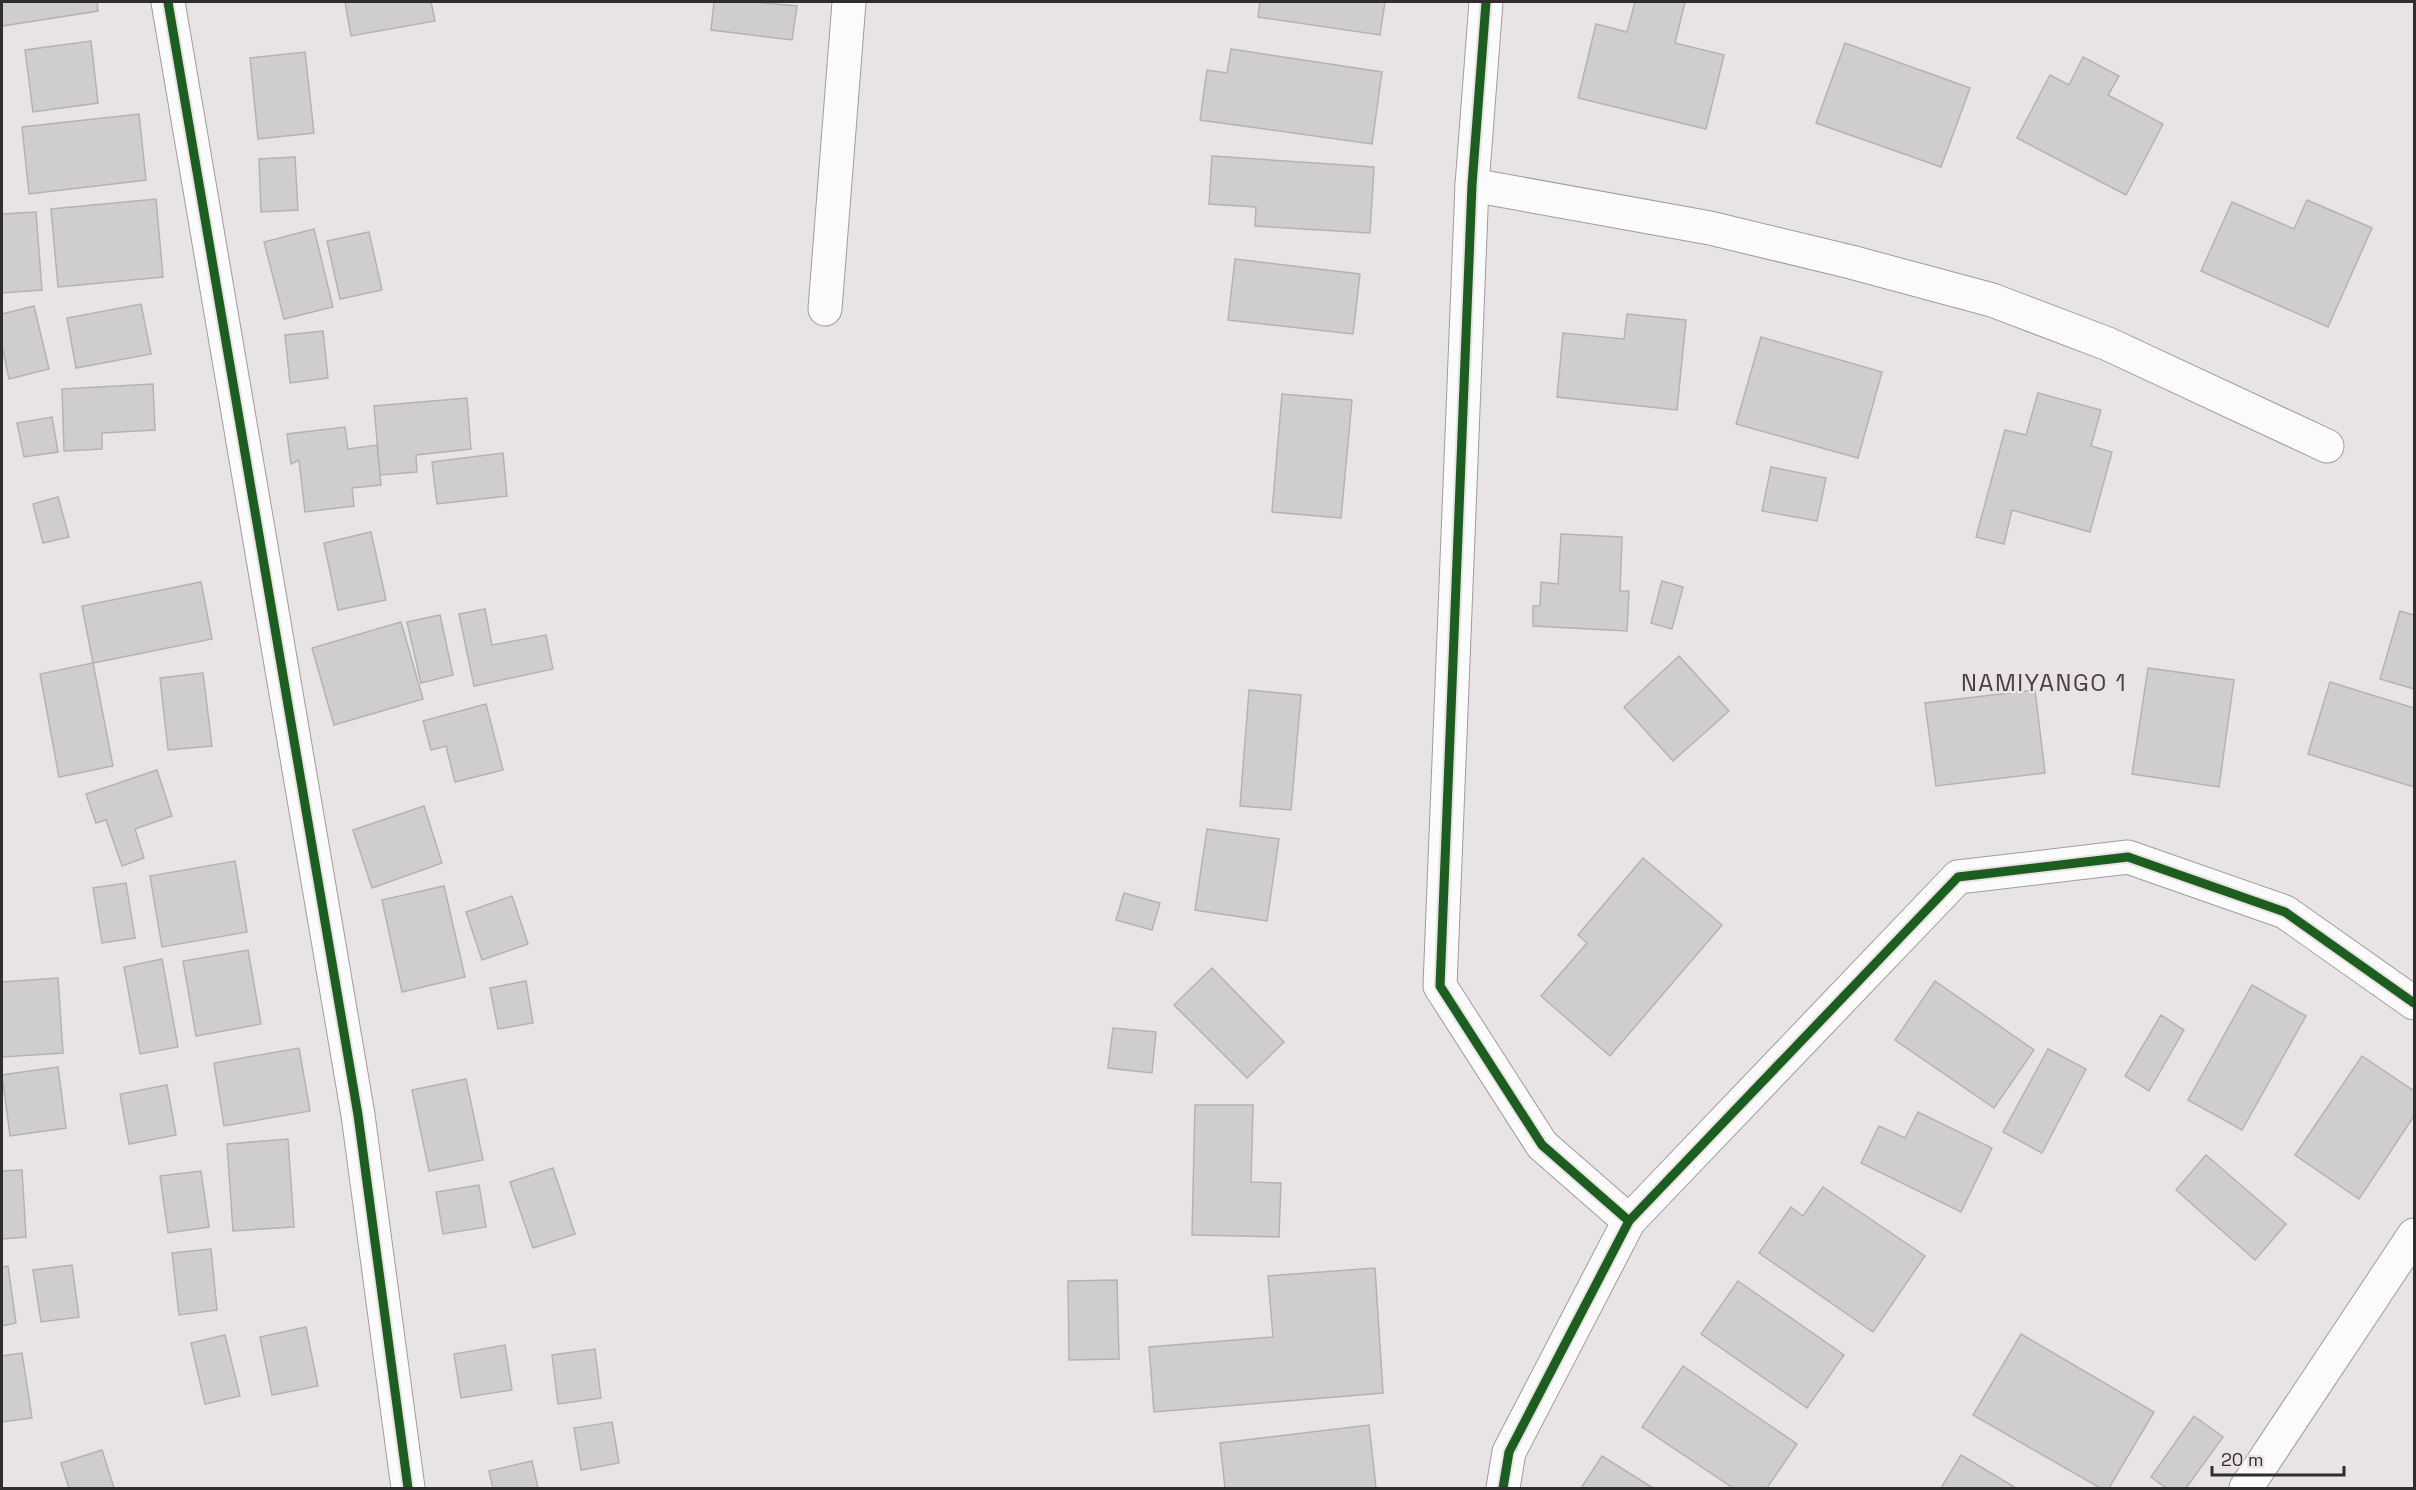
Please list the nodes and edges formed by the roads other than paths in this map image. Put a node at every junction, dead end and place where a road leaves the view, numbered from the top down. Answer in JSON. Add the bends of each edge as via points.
{"nodes":[{"id":1,"x":168,"y":2,"type":"edge"},
{"id":2,"x":849,"y":2,"type":"edge"},
{"id":3,"x":1486,"y":2,"type":"edge"},
{"id":4,"x":1472,"y":185,"type":"junction"},
{"id":5,"x":825,"y":309,"type":"dead end"},
{"id":6,"x":2327,"y":446,"type":"dead end"},
{"id":7,"x":2415,"y":1003,"type":"edge"},
{"id":8,"x":1629,"y":1221,"type":"junction"},
{"id":9,"x":2415,"y":1235,"type":"edge"},
{"id":10,"x":408,"y":1488,"type":"edge"},
{"id":11,"x":1503,"y":1488,"type":"edge"},
{"id":12,"x":2246,"y":1488,"type":"edge"}],
"edges":[{"from":1,"to":10,"type":"street","via":[[358,1115]]},
{"from":2,"to":5,"type":"street"},
{"from":3,"to":4,"type":"street"},
{"from":4,"to":6,"type":"street","via":[[1710,228],[1992,300],[2108,344]]},
{"from":4,"to":8,"type":"street","via":[[1440,986],[1542,1145]]},
{"from":7,"to":8,"type":"street","via":[[2285,912],[2128,857],[1958,877]]},
{"from":8,"to":11,"type":"street","via":[[1509,1452]]},
{"from":9,"to":12,"type":"street"}]}
